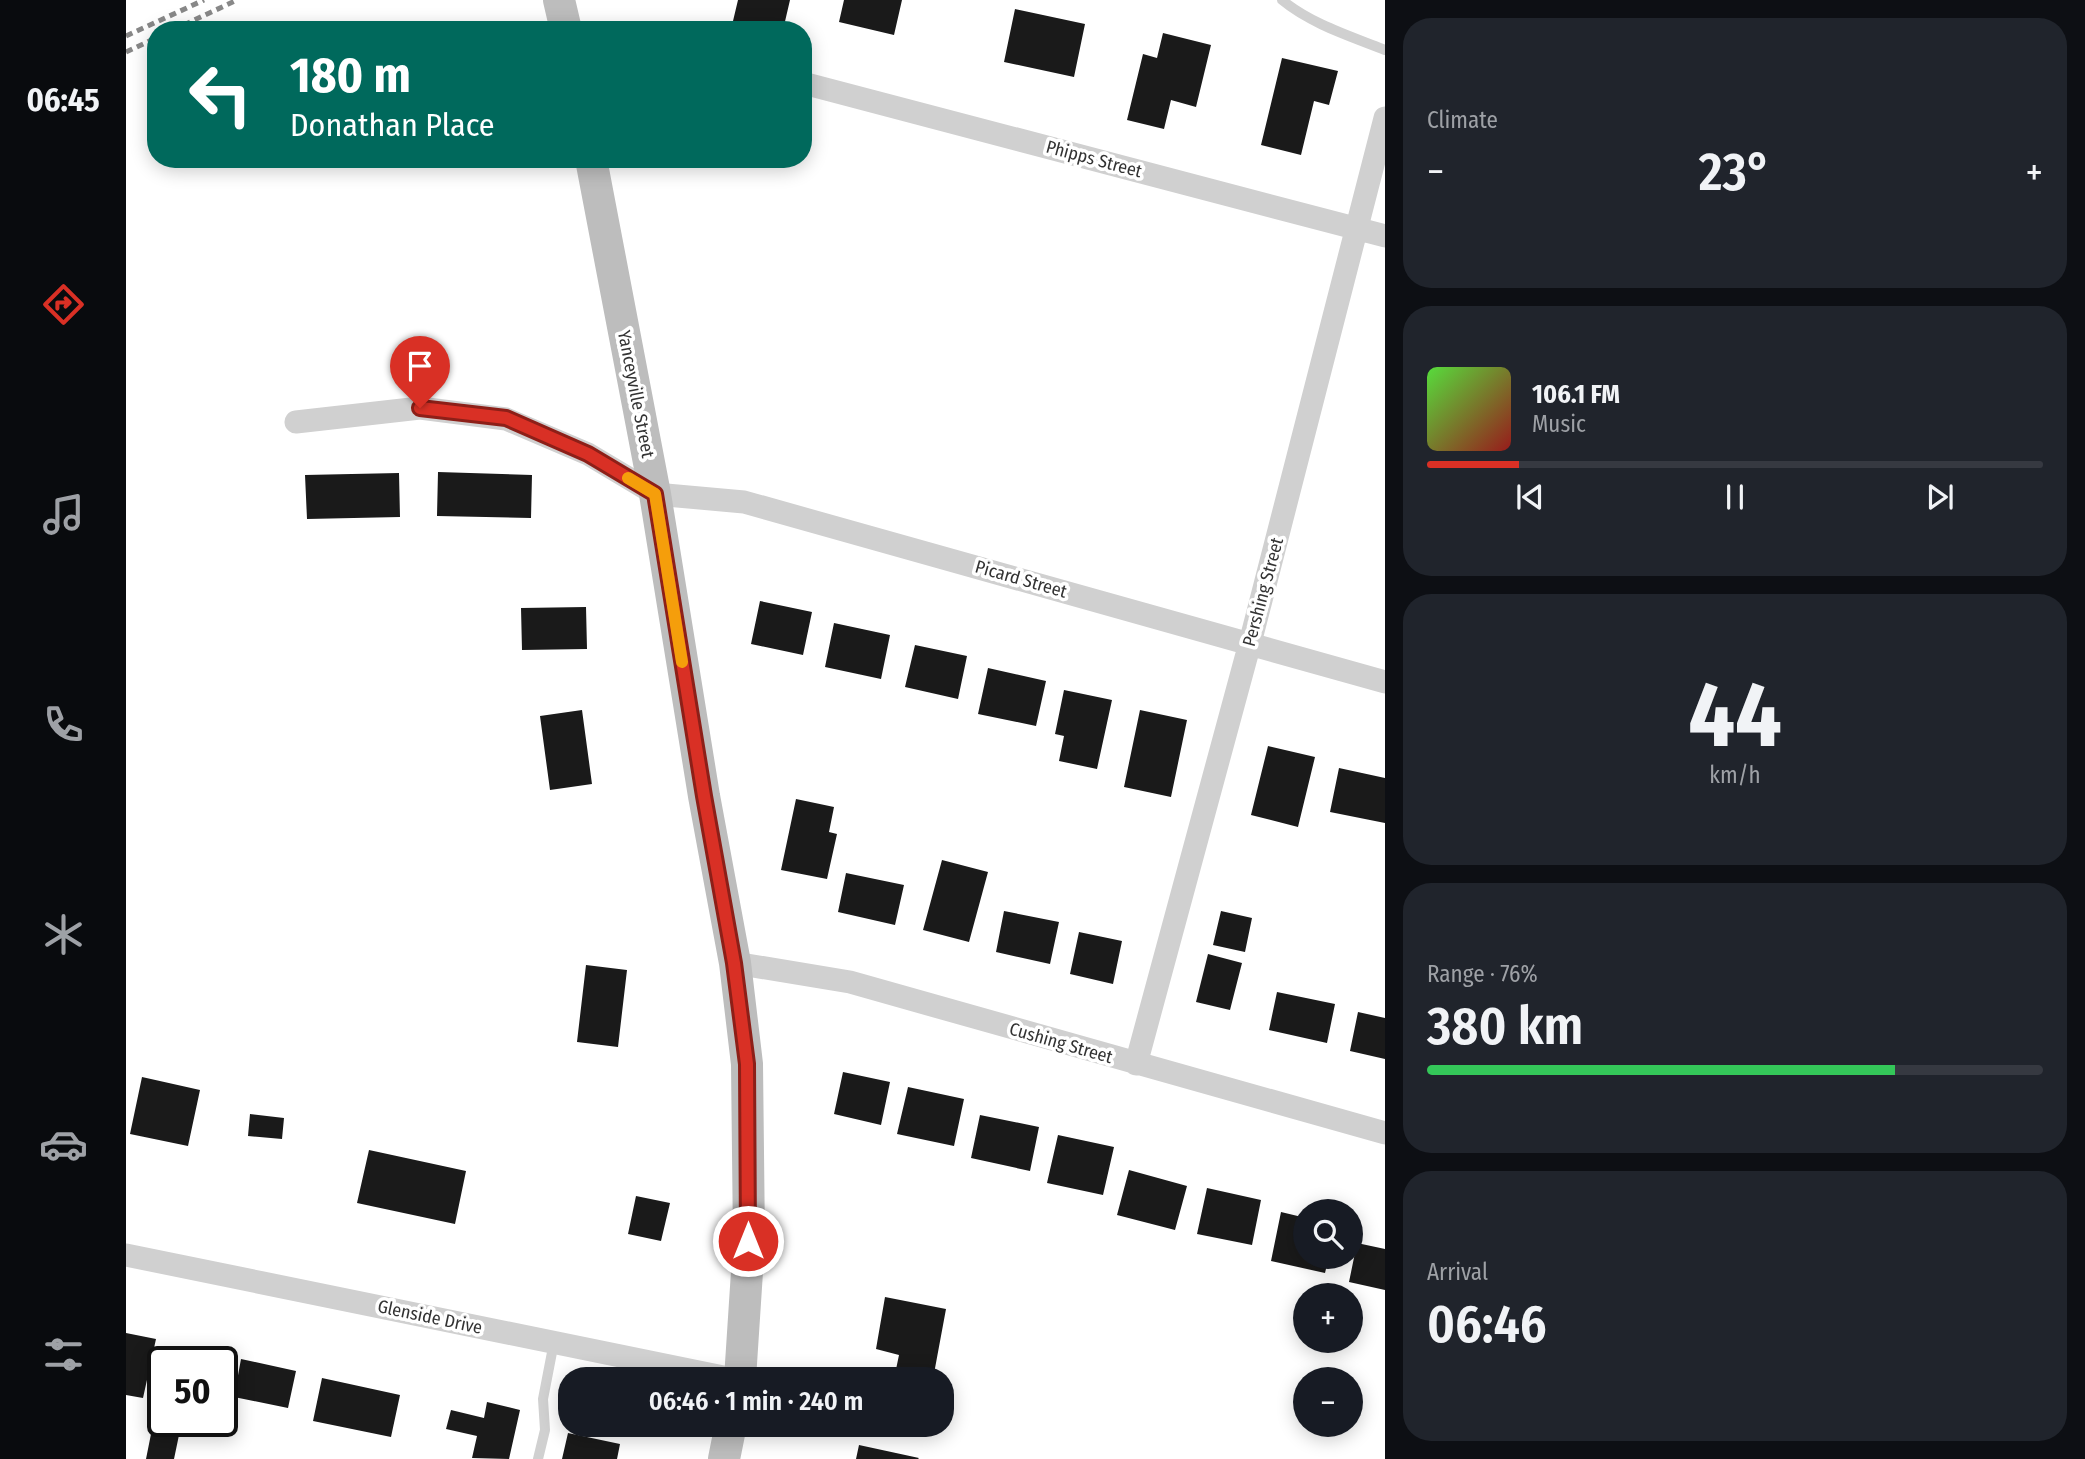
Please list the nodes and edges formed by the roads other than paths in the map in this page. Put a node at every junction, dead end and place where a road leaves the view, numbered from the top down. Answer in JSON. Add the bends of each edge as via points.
{"nodes":[{"id":1,"x":1282,"y":0,"type":"edge"},
{"id":2,"x":1385,"y":50,"type":"edge"},
{"id":3,"x":812,"y":85,"type":"edge"},
{"id":4,"x":1385,"y":118,"type":"edge"},
{"id":5,"x":593,"y":168,"type":"edge"},
{"id":6,"x":1357,"y":229,"type":"junction"},
{"id":7,"x":1385,"y":236,"type":"edge"},
{"id":8,"x":296,"y":422,"type":"dead end"},
{"id":9,"x":655,"y":494,"type":"junction"},
{"id":10,"x":1250,"y":643,"type":"junction"},
{"id":11,"x":1385,"y":682,"type":"edge"},
{"id":12,"x":734,"y":963,"type":"junction"},
{"id":13,"x":1136,"y":1064,"type":"junction"},
{"id":14,"x":1385,"y":1133,"type":"edge"},
{"id":15,"x":126,"y":1255,"type":"edge"},
{"id":16,"x":554,"y":1342,"type":"junction"},
{"id":17,"x":675,"y":1367,"type":"edge"},
{"id":18,"x":741,"y":1367,"type":"edge"},
{"id":19,"x":728,"y":1437,"type":"edge"},
{"id":20,"x":538,"y":1459,"type":"edge"},
{"id":21,"x":724,"y":1459,"type":"edge"}],
"edges":[{"from":1,"to":2,"type":"lane","via":[[1295,11]]},
{"from":3,"to":6,"type":"street","name":"Phipps Street"},
{"from":4,"to":6,"type":"street","name":"Pershing Street"},
{"from":5,"to":9,"type":"main road","name":"Yanceyville Street"},
{"from":6,"to":7,"type":"street","name":"Phipps Street"},
{"from":6,"to":10,"type":"street","name":"Pershing Street"},
{"from":8,"to":9,"type":"street","via":[[420,408],[506,418],[588,454]]},
{"from":9,"to":10,"type":"street","name":"Picard Street","via":[[744,502]]},
{"from":9,"to":12,"type":"main road","name":"Yanceyville Street"},
{"from":10,"to":11,"type":"street","name":"Picard Street"},
{"from":10,"to":13,"type":"street","name":"Pershing Street"},
{"from":12,"to":13,"type":"street","name":"Cushing Street","via":[[850,982]]},
{"from":12,"to":18,"type":"main road","name":"Yanceyville Street","via":[[747,1077],[748,1241]]},
{"from":13,"to":14,"type":"street","name":"Cushing Street"},
{"from":15,"to":16,"type":"street","name":"Glenside Drive"},
{"from":16,"to":17,"type":"street","name":"Glenside Drive"},
{"from":16,"to":20,"type":"lane"},
{"from":19,"to":21,"type":"main road"}]}
